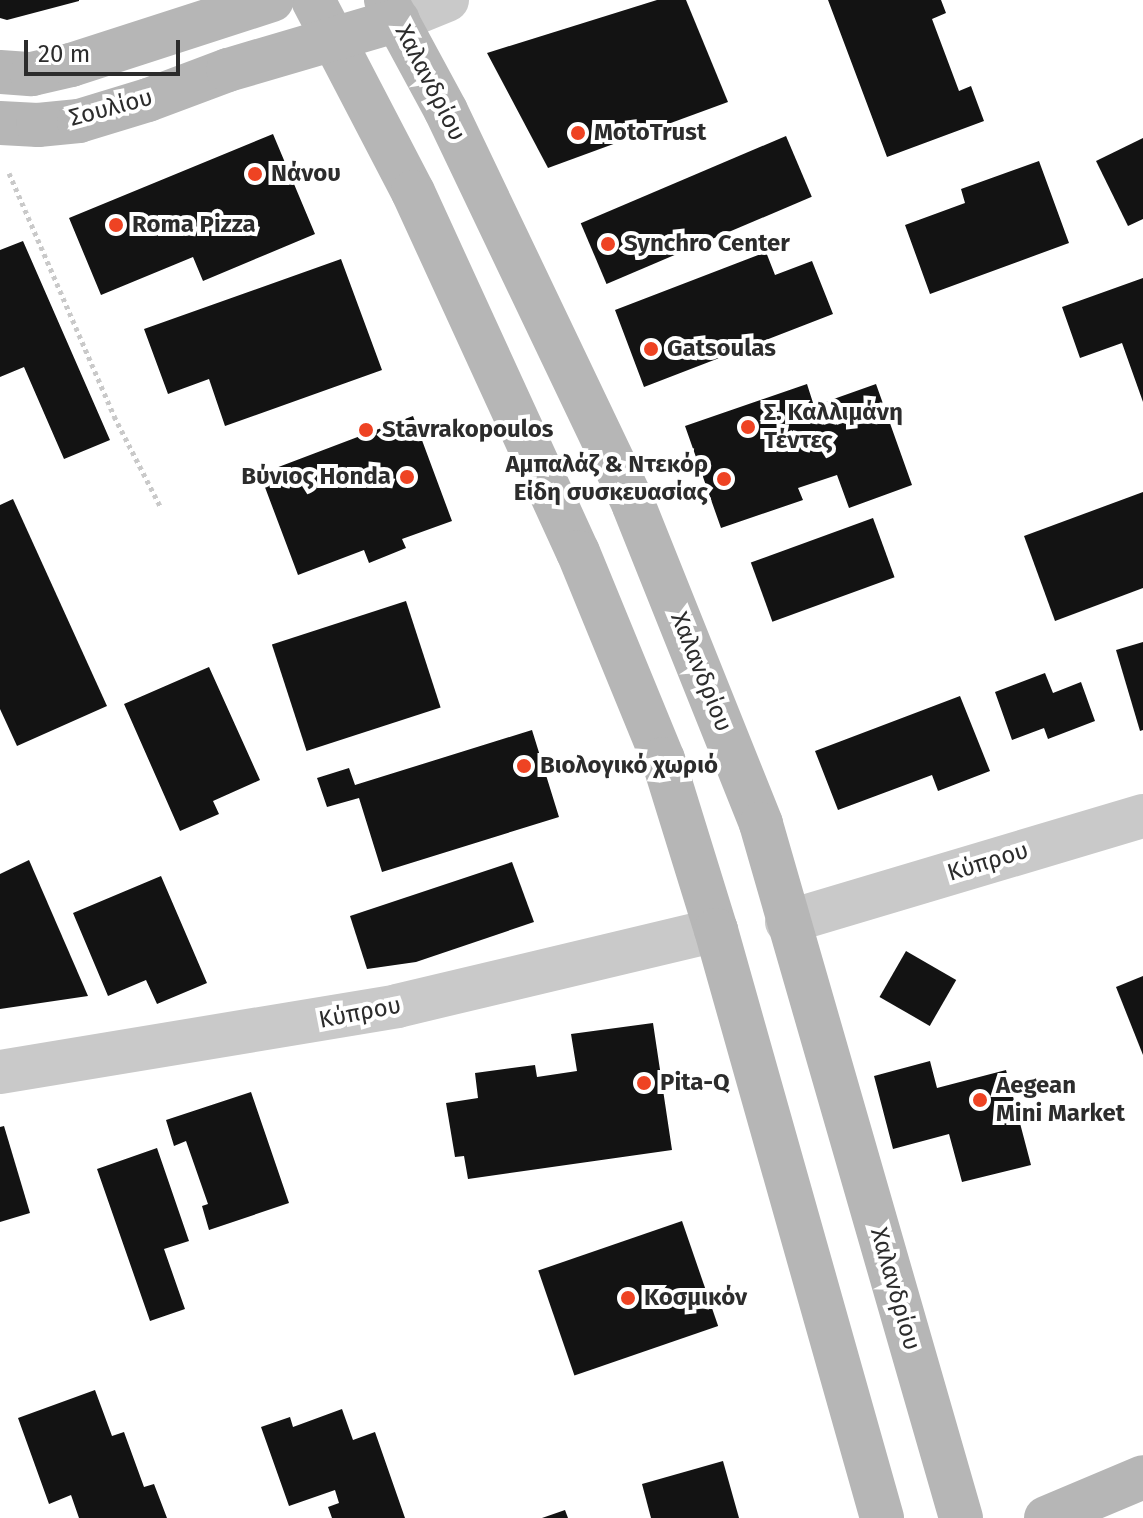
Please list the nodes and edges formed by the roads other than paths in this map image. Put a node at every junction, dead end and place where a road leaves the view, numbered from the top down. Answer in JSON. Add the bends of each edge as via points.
{"nodes":[{"id":1,"x":272,"y":0,"type":"edge"},
{"id":2,"x":313,"y":0,"type":"edge"},
{"id":3,"x":447,"y":0,"type":"edge"},
{"id":4,"x":392,"y":10,"type":"edge"},
{"id":5,"x":335,"y":39,"type":"junction"},
{"id":6,"x":0,"y":72,"type":"edge"},
{"id":7,"x":79,"y":121,"type":"junction"},
{"id":8,"x":0,"y":123,"type":"edge"},
{"id":9,"x":4,"y":157,"type":"edge"},
{"id":10,"x":1143,"y":816,"type":"edge"},
{"id":11,"x":787,"y":922,"type":"junction"},
{"id":12,"x":716,"y":930,"type":"junction"},
{"id":13,"x":0,"y":1072,"type":"edge"},
{"id":14,"x":1143,"y":1477,"type":"edge"},
{"id":15,"x":882,"y":1518,"type":"edge"},
{"id":16,"x":961,"y":1518,"type":"edge"},
{"id":17,"x":1046,"y":1518,"type":"edge"}],
"edges":[{"from":1,"to":6,"type":"main road","via":[[71,65],[32,74]]},
{"from":2,"to":5,"type":"main road"},
{"from":3,"to":4,"type":"street","name":"Σουλίου"},
{"from":4,"to":5,"type":"main road","name":"Σουλίου"},
{"from":4,"to":11,"type":"main road","name":"Χαλανδρίου","via":[[634,506],[761,824]]},
{"from":5,"to":7,"type":"main road","name":"Σουλίου"},
{"from":5,"to":12,"type":"main road","via":[[413,192],[578,552],[663,759]]},
{"from":7,"to":8,"type":"main road","name":"Σουλίου"},
{"from":7,"to":9,"type":"street"},
{"from":10,"to":11,"type":"street","name":"Κύπρου"},
{"from":11,"to":16,"type":"main road","name":"Χαλανδρίου"},
{"from":12,"to":13,"type":"street","name":"Κύπρου","via":[[397,1006]]},
{"from":12,"to":15,"type":"main road"},
{"from":14,"to":17,"type":"main road"}]}
